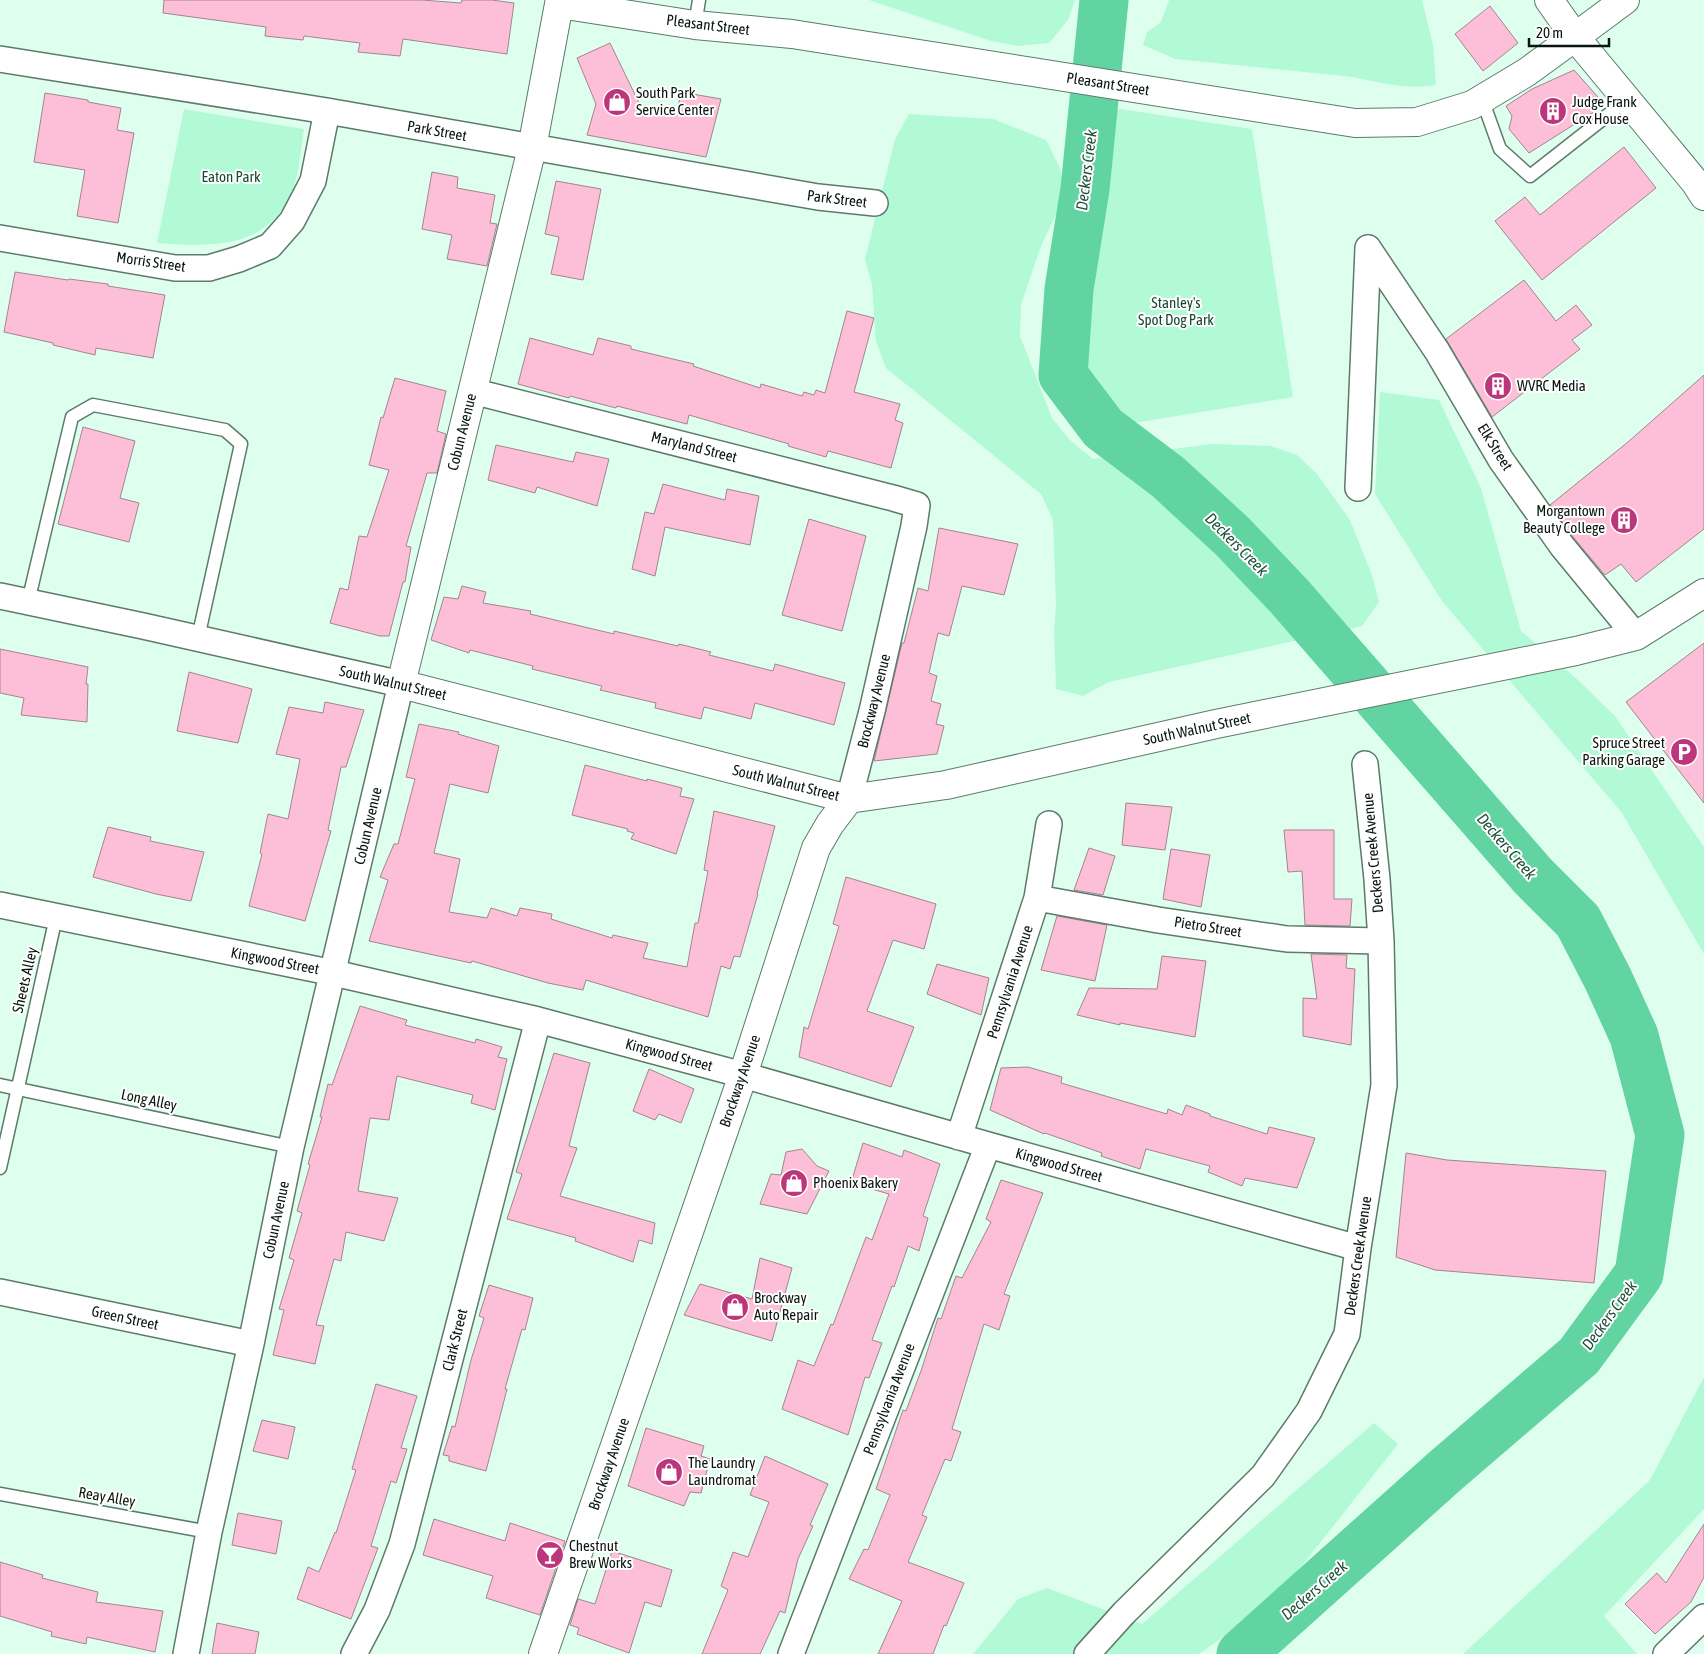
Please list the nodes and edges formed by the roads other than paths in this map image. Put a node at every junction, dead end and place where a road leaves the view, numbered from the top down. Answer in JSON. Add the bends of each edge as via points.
{"nodes":[{"id":1,"x":1549,"y":0,"type":"edge"},
{"id":2,"x":1625,"y":0,"type":"edge"},
{"id":3,"x":559,"y":2,"type":"edge"},
{"id":4,"x":697,"y":13,"type":"edge"},
{"id":5,"x":1575,"y":37,"type":"junction"},
{"id":6,"x":0,"y":59,"type":"edge"},
{"id":7,"x":1627,"y":100,"type":"junction"},
{"id":8,"x":1477,"y":102,"type":"junction"},
{"id":9,"x":327,"y":111,"type":"junction"},
{"id":10,"x":532,"y":148,"type":"junction"},
{"id":11,"x":1704,"y":196,"type":"edge"},
{"id":12,"x":875,"y":203,"type":"dead end"},
{"id":13,"x":0,"y":238,"type":"edge"},
{"id":14,"x":472,"y":391,"type":"junction"},
{"id":15,"x":1358,"y":488,"type":"dead end"},
{"id":16,"x":917,"y":505,"type":"joint"},
{"id":17,"x":1704,"y":593,"type":"edge"},
{"id":18,"x":0,"y":596,"type":"edge"},
{"id":19,"x":28,"y":602,"type":"junction"},
{"id":20,"x":1636,"y":636,"type":"junction"},
{"id":21,"x":198,"y":638,"type":"junction"},
{"id":22,"x":401,"y":684,"type":"junction"},
{"id":23,"x":1365,"y":764,"type":"dead end"},
{"id":24,"x":849,"y":799,"type":"junction"},
{"id":25,"x":1049,"y":824,"type":"dead end"},
{"id":26,"x":1037,"y":898,"type":"junction"},
{"id":27,"x":0,"y":904,"type":"edge"},
{"id":28,"x":56,"y":917,"type":"junction"},
{"id":29,"x":1381,"y":941,"type":"junction"},
{"id":30,"x":334,"y":973,"type":"junction"},
{"id":31,"x":538,"y":1020,"type":"junction"},
{"id":32,"x":743,"y":1075,"type":"junction"},
{"id":33,"x":0,"y":1086,"type":"edge"},
{"id":34,"x":17,"y":1089,"type":"junction"},
{"id":35,"x":959,"y":1136,"type":"junction"},
{"id":36,"x":988,"y":1145,"type":"junction"},
{"id":37,"x":291,"y":1147,"type":"junction"},
{"id":38,"x":0,"y":1168,"type":"edge"},
{"id":39,"x":1358,"y":1248,"type":"junction"},
{"id":40,"x":0,"y":1292,"type":"edge"},
{"id":41,"x":251,"y":1344,"type":"junction"},
{"id":42,"x":0,"y":1494,"type":"edge"},
{"id":43,"x":209,"y":1532,"type":"junction"},
{"id":44,"x":1704,"y":1617,"type":"edge"},
{"id":45,"x":550,"y":1652,"type":"edge"},
{"id":46,"x":186,"y":1654,"type":"edge"},
{"id":47,"x":354,"y":1654,"type":"edge"},
{"id":48,"x":791,"y":1654,"type":"edge"},
{"id":49,"x":1087,"y":1654,"type":"edge"},
{"id":50,"x":1666,"y":1654,"type":"edge"}],
"edges":[{"from":1,"to":5,"type":"street"},
{"from":2,"to":5,"type":"street","name":"Pleasant Street"},
{"from":3,"to":4,"type":"street","name":"Pleasant Street"},
{"from":3,"to":10,"type":"street","name":"Cobun Avenue"},
{"from":4,"to":8,"type":"street","name":"Pleasant Street","via":[[792,34],[1355,123],[1417,122]]},
{"from":5,"to":7,"type":"street"},
{"from":5,"to":8,"type":"street","name":"Pleasant Street","via":[[1527,72]]},
{"from":6,"to":9,"type":"street","name":"Park Street"},
{"from":7,"to":8,"type":"lane","via":[[1530,176],[1500,149]]},
{"from":7,"to":11,"type":"street"},
{"from":9,"to":10,"type":"street","name":"Park Street"},
{"from":9,"to":13,"type":"street","name":"Morris Street","via":[[313,181],[292,221],[270,246],[239,259],[209,268],[175,268]]},
{"from":10,"to":12,"type":"street","name":"Park Street","via":[[818,198]]},
{"from":10,"to":14,"type":"street","name":"Cobun Avenue"},
{"from":14,"to":16,"type":"street","name":"Maryland Street"},
{"from":14,"to":22,"type":"street","name":"Cobun Avenue"},
{"from":15,"to":20,"type":"street","name":"Elk Street","via":[[1368,248],[1437,351],[1501,460],[1562,546]]},
{"from":16,"to":24,"type":"street","name":"Brockway Avenue","via":[[872,711]]},
{"from":17,"to":20,"type":"street","name":"South Walnut Street"},
{"from":18,"to":19,"type":"street","name":"South Walnut Street"},
{"from":19,"to":21,"type":"street","name":"South Walnut Street"},
{"from":19,"to":21,"type":"lane","via":[[72,418],[93,405],[225,430],[241,444]]},
{"from":20,"to":24,"type":"street","name":"South Walnut Street","via":[[1216,724],[946,785]]},
{"from":21,"to":22,"type":"street","name":"South Walnut Street"},
{"from":22,"to":24,"type":"street","name":"South Walnut Street"},
{"from":22,"to":30,"type":"street","name":"Cobun Avenue"},
{"from":23,"to":29,"type":"street","name":"Deckers Creek Avenue"},
{"from":24,"to":32,"type":"street","name":"Brockway Avenue","via":[[816,848]]},
{"from":25,"to":26,"type":"street","name":"Pennsylvania Avenue"},
{"from":26,"to":29,"type":"street","name":"Pietro Street","via":[[1287,939]]},
{"from":26,"to":35,"type":"street","name":"Pennsylvania Avenue"},
{"from":27,"to":28,"type":"street","name":"Kingwood Street"},
{"from":28,"to":30,"type":"street","name":"Kingwood Street"},
{"from":28,"to":34,"type":"lane","name":"Sheets Alley"},
{"from":29,"to":39,"type":"street","name":"Deckers Creek Avenue","via":[[1384,1086]]},
{"from":30,"to":31,"type":"street","name":"Kingwood Street"},
{"from":30,"to":37,"type":"street","name":"Cobun Avenue"},
{"from":31,"to":32,"type":"street","name":"Kingwood Street"},
{"from":31,"to":47,"type":"street","name":"Clark Street","via":[[402,1544],[377,1610]]},
{"from":32,"to":35,"type":"street","name":"Kingwood Street"},
{"from":32,"to":45,"type":"street","name":"Brockway Avenue"},
{"from":33,"to":34,"type":"lane","name":"Long Alley"},
{"from":34,"to":37,"type":"lane","name":"Long Alley"},
{"from":34,"to":38,"type":"lane","name":"Sheets Alley"},
{"from":35,"to":36,"type":"street","name":"Kingwood Street"},
{"from":36,"to":39,"type":"street","name":"Kingwood Street"},
{"from":36,"to":48,"type":"street","name":"Pennsylvania Avenue"},
{"from":37,"to":41,"type":"street","name":"Cobun Avenue"},
{"from":39,"to":49,"type":"street","name":"Deckers Creek Avenue","via":[[1347,1334],[1309,1411],[1263,1476],[1124,1613]]},
{"from":40,"to":41,"type":"street","name":"Green Street"},
{"from":41,"to":43,"type":"street","name":"Cobun Avenue"},
{"from":42,"to":43,"type":"lane","name":"Reay Alley"},
{"from":43,"to":46,"type":"street","name":"Cobun Avenue"},
{"from":44,"to":50,"type":"street"}]}
